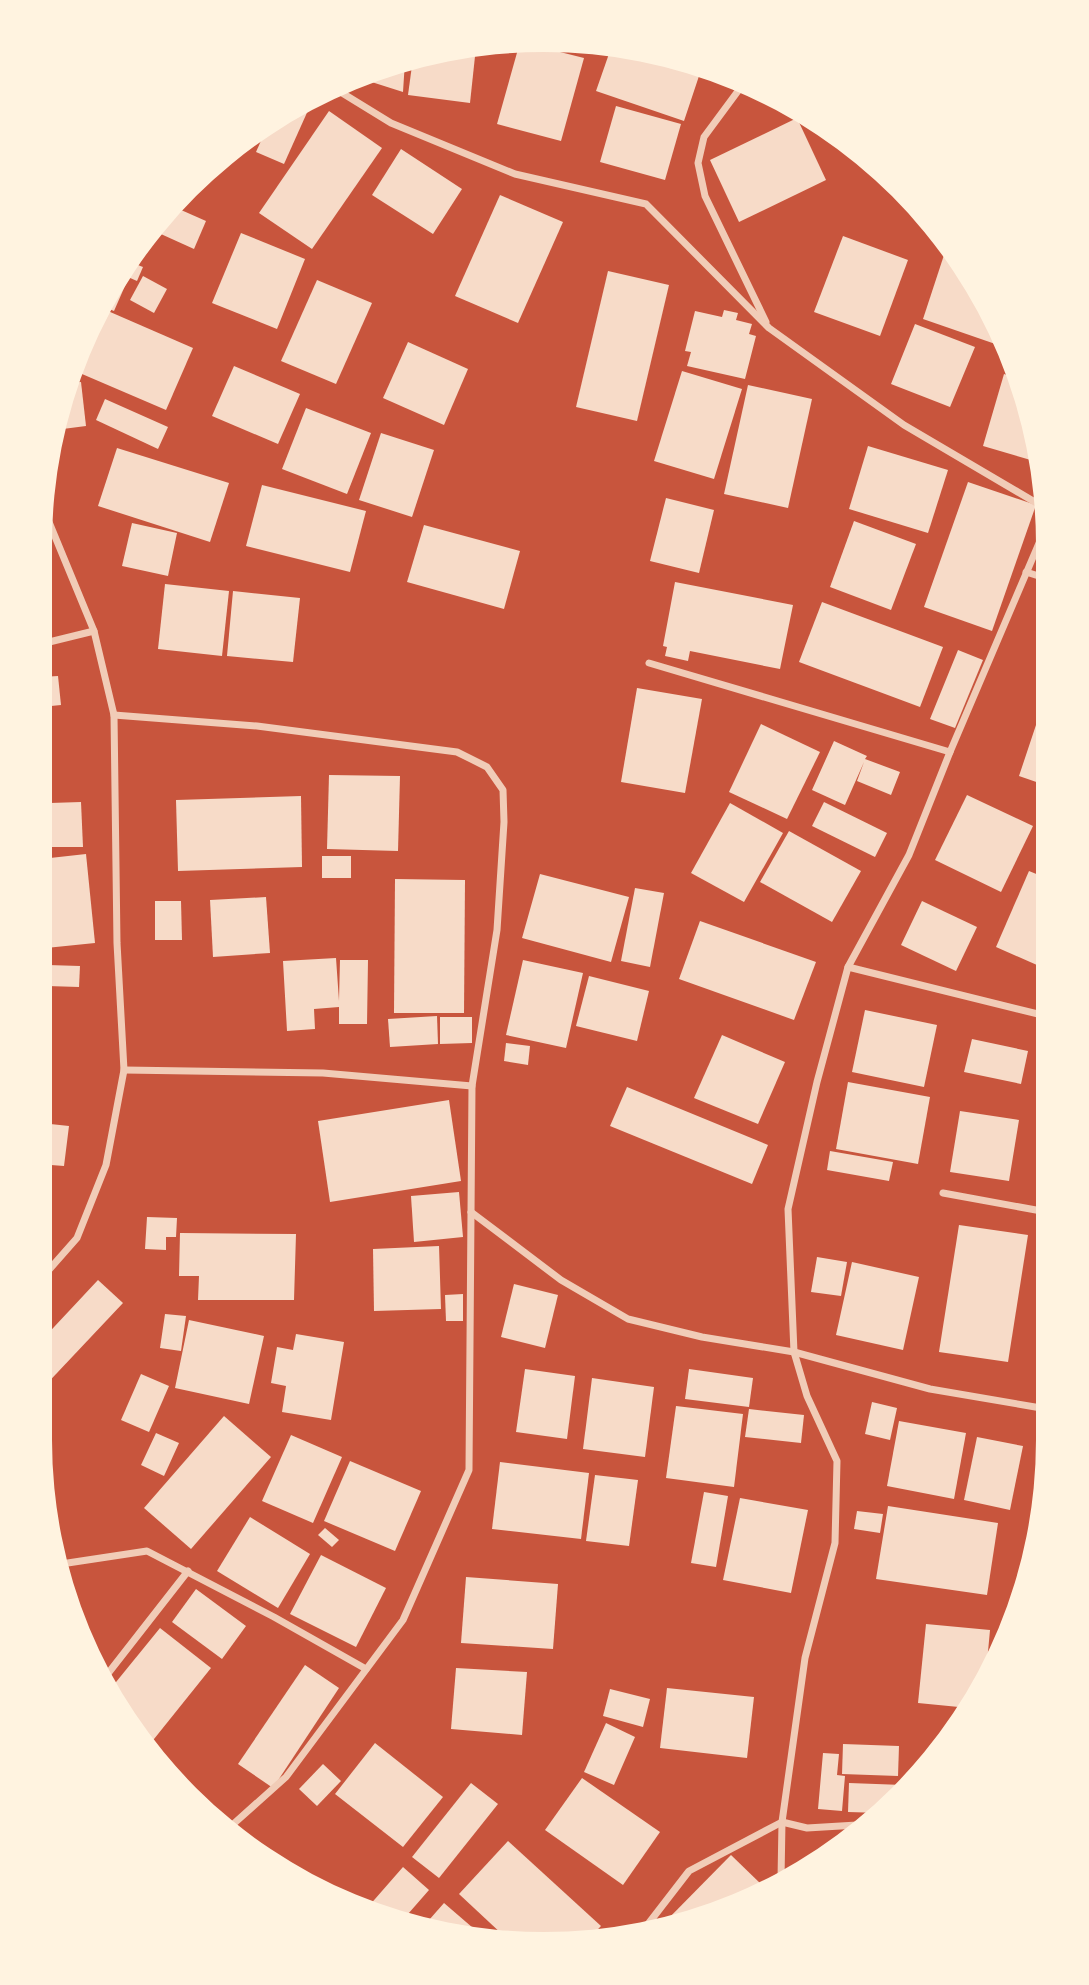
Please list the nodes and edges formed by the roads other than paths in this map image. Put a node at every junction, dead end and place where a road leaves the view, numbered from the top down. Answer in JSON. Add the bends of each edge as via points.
{"nodes":[{"id":1,"x":737,"y":92,"type":"edge"},
{"id":2,"x":345,"y":95,"type":"edge"},
{"id":3,"x":769,"y":328,"type":"junction"},
{"id":4,"x":1034,"y":502,"type":"edge"},
{"id":5,"x":53,"y":529,"type":"edge"},
{"id":6,"x":1036,"y":549,"type":"edge"},
{"id":7,"x":1026,"y":572,"type":"junction"},
{"id":8,"x":1036,"y":575,"type":"edge"},
{"id":9,"x":94,"y":631,"type":"junction"},
{"id":10,"x":52,"y":641,"type":"edge"},
{"id":11,"x":649,"y":663,"type":"dead end"},
{"id":12,"x":114,"y":715,"type":"junction"},
{"id":13,"x":950,"y":752,"type":"junction"},
{"id":14,"x":848,"y":967,"type":"junction"},
{"id":15,"x":1036,"y":1014,"type":"edge"},
{"id":16,"x":124,"y":1070,"type":"junction"},
{"id":17,"x":472,"y":1086,"type":"junction"},
{"id":18,"x":943,"y":1193,"type":"dead end"},
{"id":19,"x":1036,"y":1210,"type":"edge"},
{"id":20,"x":471,"y":1212,"type":"junction"},
{"id":21,"x":52,"y":1266,"type":"edge"},
{"id":22,"x":794,"y":1352,"type":"junction"},
{"id":23,"x":1036,"y":1407,"type":"edge"},
{"id":24,"x":68,"y":1563,"type":"edge"},
{"id":25,"x":188,"y":1571,"type":"junction"},
{"id":26,"x":366,"y":1669,"type":"junction"},
{"id":27,"x":110,"y":1671,"type":"edge"},
{"id":28,"x":782,"y":1822,"type":"junction"},
{"id":29,"x":235,"y":1823,"type":"edge"},
{"id":30,"x":851,"y":1825,"type":"edge"},
{"id":31,"x":781,"y":1872,"type":"edge"},
{"id":32,"x":651,"y":1921,"type":"edge"}],
"edges":[{"from":1,"to":3,"type":"street","via":[[704,138],[698,163],[705,195]]},
{"from":2,"to":3,"type":"street","via":[[391,123],[515,174],[646,204]]},
{"from":3,"to":4,"type":"street","via":[[904,425]]},
{"from":5,"to":9,"type":"street"},
{"from":6,"to":7,"type":"street"},
{"from":7,"to":8,"type":"street"},
{"from":7,"to":13,"type":"street"},
{"from":9,"to":10,"type":"street"},
{"from":9,"to":12,"type":"street"},
{"from":11,"to":13,"type":"street"},
{"from":12,"to":16,"type":"street"},
{"from":12,"to":17,"type":"street","via":[[367,739],[457,752],[487,766],[503,790],[503,822],[497,930]]},
{"from":13,"to":14,"type":"street","via":[[909,855]]},
{"from":14,"to":15,"type":"street"},
{"from":14,"to":22,"type":"street","via":[[788,1209]]},
{"from":16,"to":17,"type":"street","via":[[323,1073]]},
{"from":16,"to":21,"type":"street","via":[[106,1165],[77,1238]]},
{"from":17,"to":20,"type":"street"},
{"from":18,"to":19,"type":"street"},
{"from":20,"to":22,"type":"street","via":[[561,1280],[628,1319]]},
{"from":20,"to":26,"type":"street","via":[[469,1471],[403,1620]]},
{"from":22,"to":23,"type":"street","via":[[930,1389]]},
{"from":22,"to":28,"type":"street","via":[[807,1396],[837,1461],[835,1542],[805,1658]]},
{"from":24,"to":25,"type":"street","via":[[147,1551]]},
{"from":25,"to":26,"type":"street"},
{"from":25,"to":27,"type":"street"},
{"from":26,"to":29,"type":"street","via":[[286,1777]]},
{"from":28,"to":30,"type":"street","via":[[807,1828]]},
{"from":28,"to":31,"type":"street"},
{"from":28,"to":32,"type":"street","via":[[689,1871]]}]}
